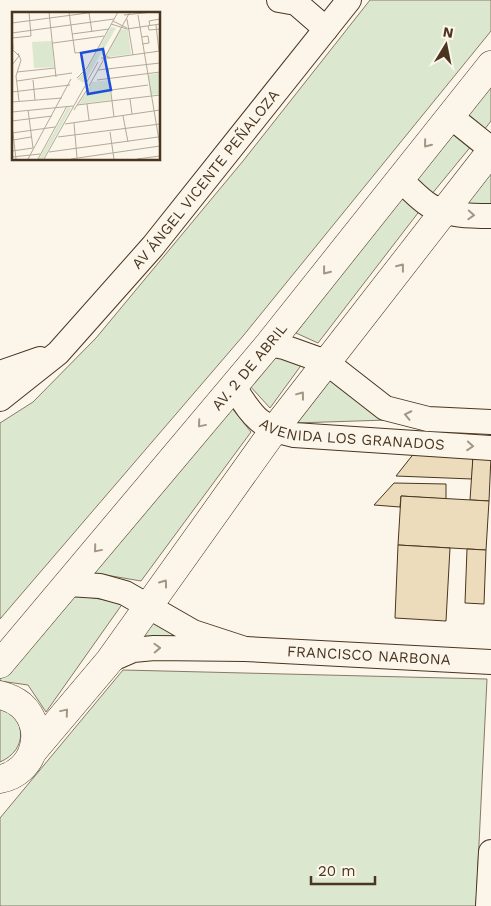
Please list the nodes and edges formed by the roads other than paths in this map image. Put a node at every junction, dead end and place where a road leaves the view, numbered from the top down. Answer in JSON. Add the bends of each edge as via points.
{"nodes":[{"id":1,"x":279,"y":0,"type":"edge"},
{"id":2,"x":349,"y":0,"type":"edge"},
{"id":3,"x":326,"y":29,"type":"junction"},
{"id":4,"x":491,"y":65,"type":"edge"},
{"id":5,"x":450,"y":116,"type":"junction"},
{"id":6,"x":491,"y":150,"type":"edge"},
{"id":7,"x":399,"y":179,"type":"junction"},
{"id":8,"x":444,"y":211,"type":"junction"},
{"id":9,"x":491,"y":216,"type":"edge"},
{"id":10,"x":269,"y":344,"type":"junction"},
{"id":11,"x":58,"y":353,"type":"junction"},
{"id":12,"x":326,"y":362,"type":"junction"},
{"id":13,"x":0,"y":374,"type":"edge"},
{"id":14,"x":233,"y":386,"type":"junction"},
{"id":15,"x":0,"y":399,"type":"edge"},
{"id":16,"x":491,"y":422,"type":"edge"},
{"id":17,"x":274,"y":430,"type":"junction"},
{"id":18,"x":491,"y":448,"type":"edge"},
{"id":19,"x":68,"y":584,"type":"junction"},
{"id":20,"x":148,"y":606,"type":"junction"},
{"id":21,"x":245,"y":649,"type":"junction"},
{"id":22,"x":110,"y":660,"type":"junction"},
{"id":23,"x":491,"y":662,"type":"edge"},
{"id":24,"x":0,"y":664,"type":"edge"},
{"id":25,"x":0,"y":695,"type":"edge"},
{"id":26,"x":34,"y":750,"type":"junction"},
{"id":27,"x":2,"y":780,"type":"edge"},
{"id":28,"x":491,"y":852,"type":"edge"},
{"id":29,"x":489,"y":905,"type":"edge"}],
"edges":[{"from":1,"to":3,"type":"street","via":[[296,3]]},
{"from":2,"to":3,"type":"street","name":"AV ÁNGEL VICENTE PEÑALOZA"},
{"from":3,"to":11,"type":"street","name":"AV ÁNGEL VICENTE PEÑALOZA","via":[[153,246]]},
{"from":4,"to":5,"type":"main road","name":"AV. 2 DE ABRIL"},
{"from":5,"to":6,"type":"street"},
{"from":5,"to":7,"type":"main road","name":"AV. 2 DE ABRIL","one_way":true},
{"from":6,"to":8,"type":"main road"},
{"from":7,"to":8,"type":"street","via":[[429,205]]},
{"from":7,"to":10,"type":"main road","name":"AV. 2 DE ABRIL","one_way":true},
{"from":8,"to":9,"type":"street","one_way":true},
{"from":12,"to":8,"type":"main road","one_way":true},
{"from":10,"to":12,"type":"street","name":"AVENIDA LOS GRANADOS"},
{"from":10,"to":14,"type":"main road","name":"AV. 2 DE ABRIL"},
{"from":11,"to":13,"type":"street"},
{"from":11,"to":15,"type":"street","name":"AV ÁNGEL VICENTE PEÑALOZA"},
{"from":16,"to":12,"type":"street","name":"AVENIDA LOS GRANADOS","one_way":true,"via":[[428,419],[385,408]]},
{"from":17,"to":12,"type":"main road","one_way":true},
{"from":14,"to":17,"type":"street","name":"AVENIDA LOS GRANADOS","via":[[259,422]]},
{"from":14,"to":19,"type":"main road","name":"AV. 2 DE ABRIL","one_way":true},
{"from":17,"to":18,"type":"street","name":"AVENIDA LOS GRANADOS","one_way":true,"via":[[294,435]]},
{"from":20,"to":17,"type":"main road","one_way":true},
{"from":19,"to":20,"type":"street","name":"FRANCISCO NARBONA","via":[[100,586],[125,593]]},
{"from":19,"to":24,"type":"main road","name":"AV. 2 DE ABRIL"},
{"from":20,"to":21,"type":"street","name":"FRANCISCO NARBONA","via":[[194,632]]},
{"from":20,"to":22,"type":"main road"},
{"from":22,"to":21,"type":"street","name":"FRANCISCO NARBONA","one_way":true,"via":[[133,650],[154,648]]},
{"from":21,"to":23,"type":"street","name":"FRANCISCO NARBONA"},
{"from":26,"to":22,"type":"main road","one_way":true},
{"from":25,"to":26,"type":"main road","via":[[22,705],[29,714],[36,738]]},
{"from":26,"to":27,"type":"main road","via":[[24,767]]},
{"from":28,"to":29,"type":"street"}]}
